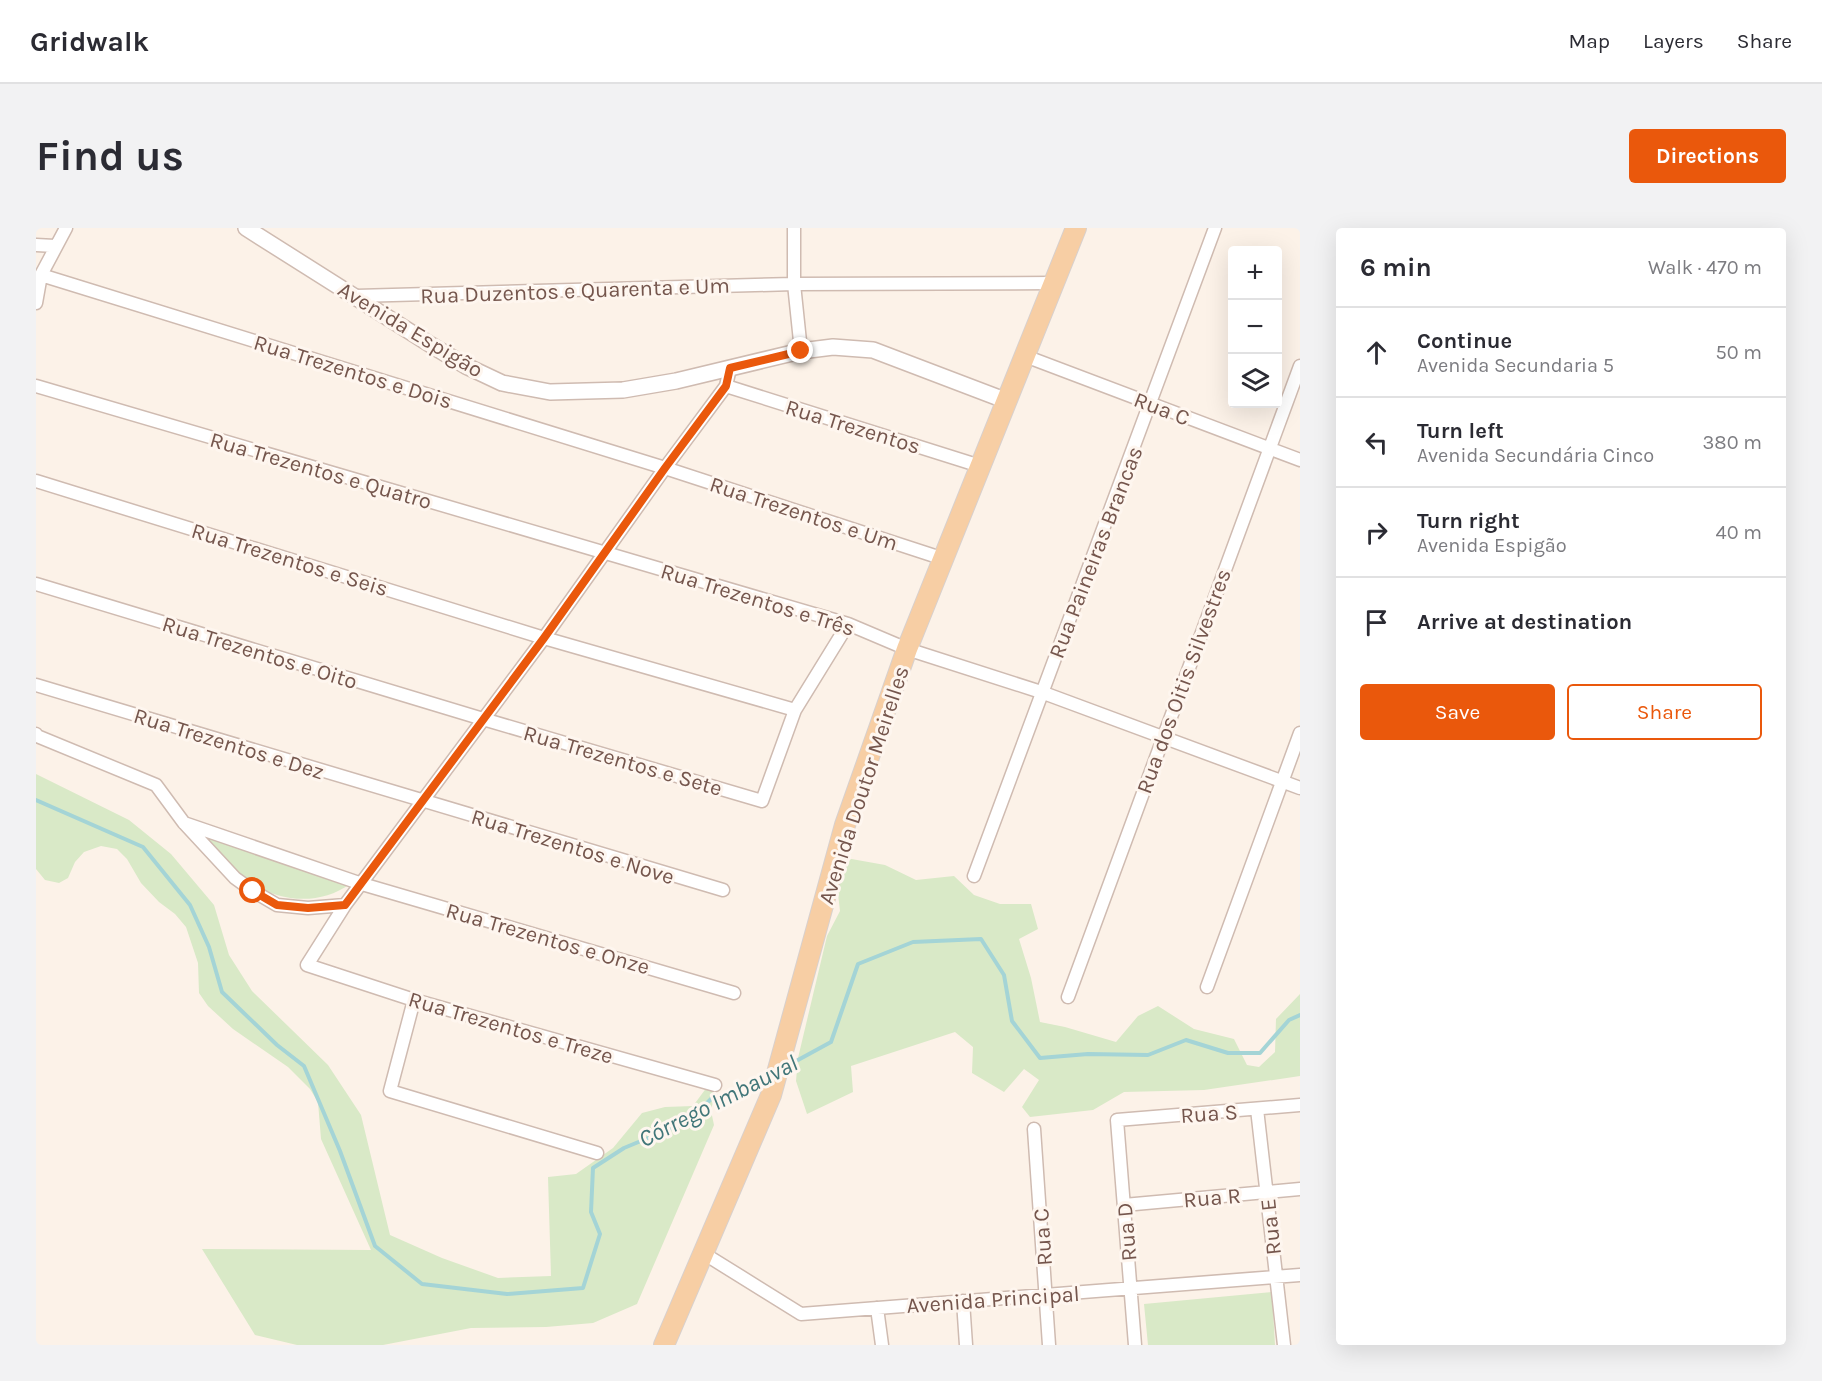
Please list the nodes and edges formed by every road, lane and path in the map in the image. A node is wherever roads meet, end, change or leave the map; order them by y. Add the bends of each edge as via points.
1 (66, 228) edge
2 (246, 228) edge
3 (794, 228) edge
4 (1076, 228) edge
5 (1215, 228) edge
6 (36, 245) edge
7 (55, 246) junction
8 (40, 275) junction
9 (1055, 283) junction
10 (794, 284) junction
11 (356, 296) junction
12 (36, 303) edge
13 (801, 351) junction
14 (1025, 356) junction
15 (1300, 366) edge
16 (730, 368) junction
17 (726, 386) junction
18 (36, 387) edge
19 (1007, 401) junction
20 (1151, 404) junction
21 (1269, 449) junction
22 (1300, 460) edge
23 (980, 466) junction
24 (665, 468) junction
25 (36, 481) edge
26 (606, 553) junction
27 (944, 559) junction
28 (36, 584) edge
29 (848, 624) junction
30 (544, 638) junction
31 (908, 649) junction
32 (36, 685) edge
33 (1041, 692) junction
34 (795, 710) junction
35 (483, 720) junction
36 (1300, 733) edge
37 (36, 734) edge
38 (1162, 736) junction
39 (1282, 782) junction
40 (1300, 788) edge
41 (423, 801) junction
42 (184, 823) junction
43 (974, 876) dead end
44 (362, 884) junction
45 (723, 890) dead end
46 (345, 905) junction
47 (1207, 987) dead end
48 (734, 993) dead end
49 (1068, 997) dead end
50 (414, 1000) junction
51 (715, 1085) dead end
52 (1300, 1105) edge
53 (1257, 1109) junction
54 (1117, 1120) joint
55 (1034, 1129) dead end
56 (597, 1153) dead end
57 (1300, 1189) edge
58 (1266, 1192) junction
59 (1124, 1205) junction
60 (702, 1253) junction
61 (1300, 1275) edge
62 (1276, 1277) junction
63 (1131, 1288) junction
64 (1046, 1295) junction
65 (963, 1301) junction
66 (877, 1308) junction
67 (664, 1345) edge
68 (882, 1345) edge
69 (966, 1345) edge
70 (1049, 1345) edge
71 (1135, 1345) edge
72 (1284, 1345) edge

1 - 7 street
2 - 11 street, Avenida Espigão
3 - 10 street
4 - 9 main road, Avenida Doutor Meirelles
5 - 20 street, Rua Paineiras Brancas
6 - 7 street
7 - 8 street
8 - 12 street
8 - 24 street, Rua Trezentos e Dois
9 - 10 street, Rua Duzentos e Quarenta e Um
9 - 14 main road, Avenida Doutor Meirelles
10 - 11 street, Rua Duzentos e Quarenta e Um
10 - 13 street
11 - 16 street, Avenida Espigão via 466,366 502,383 550,392 622,390
13 - 16 street, Avenida Espigão
13 - 19 street, Avenida Espigão via 833,347 873,350
14 - 19 main road, Avenida Doutor Meirelles
14 - 20 street, Rua C
15 - 21 street, Rua dos Oitis Silvestres
16 - 17 street
17 - 23 street, Rua Trezentos
17 - 24 street
18 - 26 street, Rua Trezentos e Quatro
19 - 23 main road, Avenida Doutor Meirelles
20 - 21 street, Rua C
20 - 33 street, Rua Paineiras Brancas
21 - 22 street, Rua C
21 - 38 street, Rua dos Oitis Silvestres
23 - 27 main road, Avenida Doutor Meirelles
24 - 26 street
24 - 27 street, Rua Trezentos e Um
25 - 30 street, Rua Trezentos e Seis
26 - 29 street, Rua Trezentos e Três
26 - 30 street
27 - 31 main road, Avenida Doutor Meirelles
28 - 35 street, Rua Trezentos e Oito
29 - 31 street, Rua Trezentos e Três
29 - 34 street
30 - 34 street, Rua Trezentos e Seis
30 - 35 street
31 - 33 street, Rua Trezentos e Três
31 - 60 main road, Avenida Doutor Meirelles via 845,825 771,1095
32 - 41 street, Rua Trezentos e Dez
33 - 38 street, Rua Trezentos e Três
33 - 43 street, Rua Paineiras Brancas
34 - 35 street, Rua Trezentos e Sete via 762,801
35 - 41 street
36 - 39 street
37 - 42 street via 156,785
38 - 39 street, Rua Trezentos e Três
38 - 49 street, Rua dos Oitis Silvestres
39 - 40 street, Rua Trezentos e Três
39 - 47 street
41 - 44 street
41 - 45 street, Rua Trezentos e Nove
42 - 44 street, Rua Trezentos e Onze
42 - 46 street via 235,878 277,905
44 - 46 street
44 - 48 street, Rua Trezentos e Onze
46 - 50 street, Rua Trezentos e Treze via 308,965
50 - 51 street, Rua Trezentos e Treze
50 - 56 street via 390,1091
52 - 53 street, Rua S
53 - 54 street, Rua S
53 - 58 street, Rua E
54 - 59 street, Rua D
55 - 64 street, Rua C
57 - 58 street, Rua R
58 - 59 street, Rua R
58 - 62 street, Rua E
59 - 63 street, Rua D
60 - 66 street, Avenida Principal via 801,1314
60 - 67 main road, Avenida Doutor Meirelles
61 - 62 street, Avenida Principal
62 - 63 street, Avenida Principal
62 - 72 street, Rua E
63 - 64 street, Avenida Principal
63 - 71 street, Rua D
64 - 65 street, Avenida Principal
64 - 70 street, Rua C
65 - 66 street, Avenida Principal
65 - 69 street
66 - 68 street

